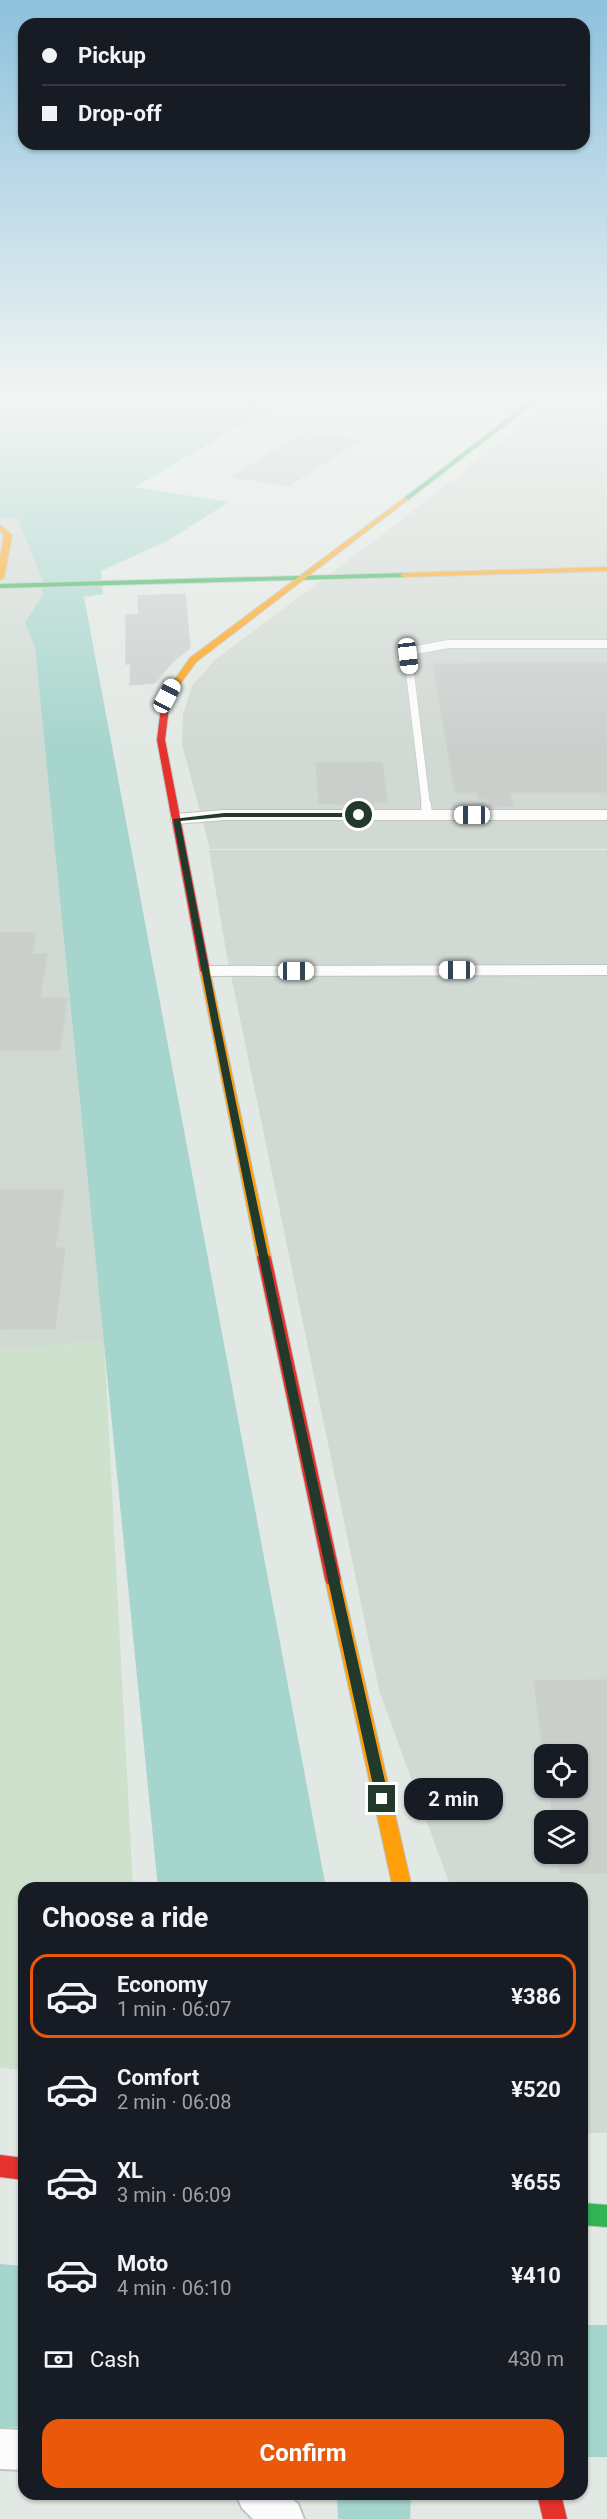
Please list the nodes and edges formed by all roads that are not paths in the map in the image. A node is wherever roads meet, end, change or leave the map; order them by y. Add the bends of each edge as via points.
1 (383, 516) edge
2 (0, 527) edge
3 (607, 570) edge
4 (0, 578) edge
5 (299, 579) junction
6 (0, 586) edge
7 (607, 644) edge
8 (427, 814) junction
9 (607, 815) edge
10 (176, 819) junction
11 (607, 970) edge
12 (205, 971) junction
13 (401, 1882) edge
14 (0, 2166) edge
15 (18, 2168) edge
16 (588, 2214) edge
17 (607, 2216) edge
18 (0, 2449) edge
19 (18, 2450) edge
20 (262, 2500) edge
21 (550, 2500) edge
22 (283, 2519) edge
23 (555, 2519) edge

1 - 5 street
2 - 4 street via 8,535
3 - 5 street
5 - 6 street
5 - 10 street via 193,660 177,677 167,696 161,740
7 - 8 lane via 448,644 411,651 408,656
8 - 9 lane
8 - 10 lane via 224,815
10 - 12 street
11 - 12 lane
12 - 13 street via 297,1418
14 - 15 street
16 - 17 street
18 - 19 street
20 - 22 street
21 - 23 street

